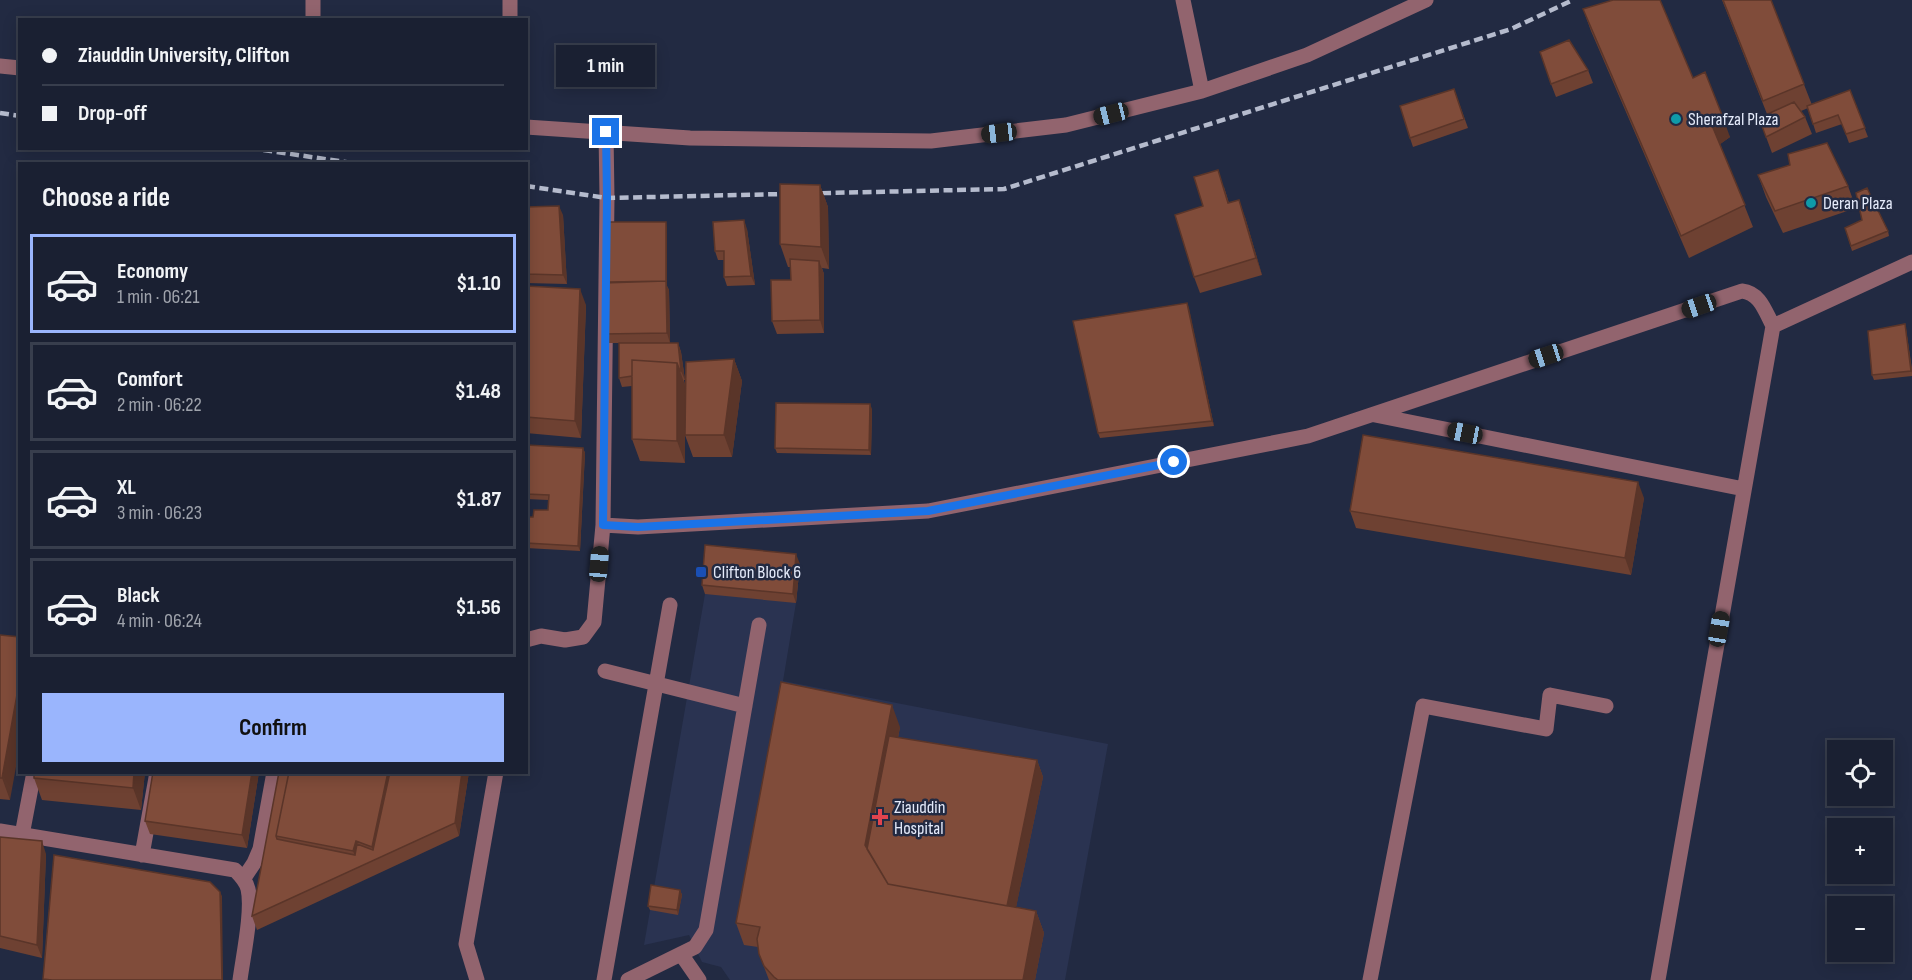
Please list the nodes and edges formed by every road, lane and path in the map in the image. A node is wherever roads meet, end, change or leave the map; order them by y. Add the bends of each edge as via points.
1 (313, 0) edge
2 (510, 0) edge
3 (1183, 0) edge
4 (1426, 0) edge
5 (1402, 5) edge
6 (313, 18) edge
7 (510, 18) edge
8 (0, 66) edge
9 (18, 68) edge
10 (1202, 91) junction
11 (528, 127) edge
12 (606, 132) junction
13 (1912, 262) edge
14 (1773, 326) junction
15 (1372, 414) junction
16 (1744, 489) junction
17 (603, 525) junction
18 (670, 604) dead end
19 (759, 625) dead end
20 (528, 639) edge
21 (605, 671) dead end
22 (657, 683) junction
23 (745, 706) junction
24 (1606, 706) dead end
25 (34, 774) edge
26 (157, 774) edge
27 (274, 774) edge
28 (496, 774) edge
29 (0, 831) edge
30 (22, 835) junction
31 (142, 855) junction
32 (244, 878) junction
33 (681, 954) junction
34 (240, 980) edge
35 (477, 980) edge
36 (604, 980) edge
37 (628, 980) edge
38 (699, 980) edge
39 (1370, 980) edge
40 (1658, 980) edge

1 - 6 street
2 - 7 street
3 - 10 street
4 - 5 street
5 - 10 street via 1307,55
8 - 9 street
10 - 12 street via 1066,125 931,141 690,138
11 - 12 street
12 - 17 street
13 - 14 street
14 - 15 street via 1757,296 1742,291
14 - 16 street
15 - 16 street
15 - 17 street via 1308,436 928,511 638,527
16 - 40 street
17 - 20 street via 594,622 583,637
18 - 22 street
19 - 23 street
21 - 22 street
22 - 23 street
22 - 36 street
23 - 33 street via 706,930 694,947
24 - 39 street via 1550,695 1546,729 1423,706
25 - 30 street
26 - 31 street
27 - 32 street via 260,849
28 - 35 street via 466,944
29 - 30 street
30 - 31 street
31 - 32 street via 235,870
32 - 34 street via 250,902
33 - 37 street
33 - 38 street

